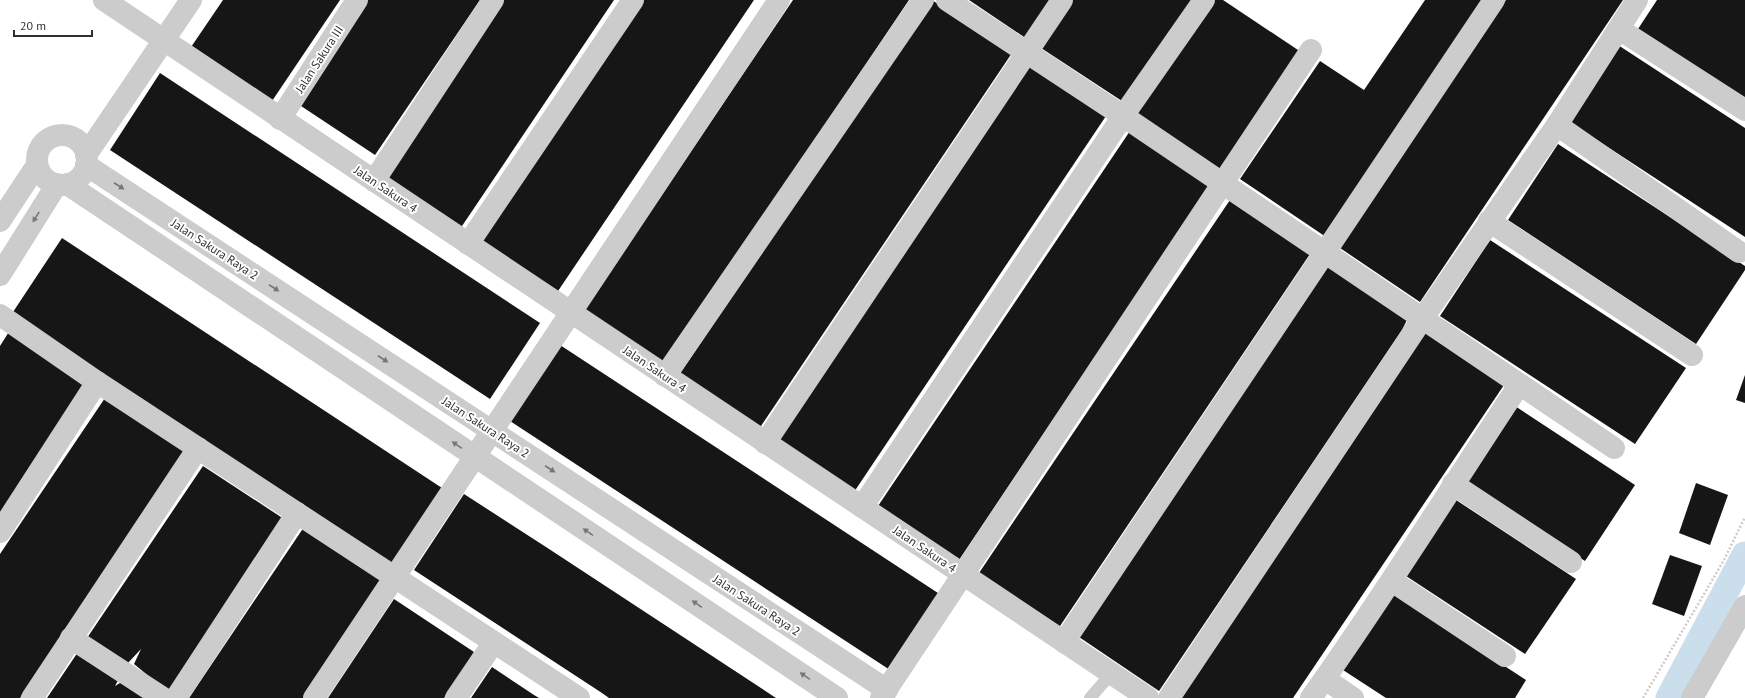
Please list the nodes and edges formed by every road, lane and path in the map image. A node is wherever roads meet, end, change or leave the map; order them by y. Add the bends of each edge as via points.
1 (191, 0) edge
2 (357, 0) edge
3 (493, 0) edge
4 (633, 0) edge
5 (779, 0) edge
6 (923, 0) edge
7 (947, 0) edge
8 (1062, 0) edge
9 (1204, 0) edge
10 (1494, 0) edge
11 (1637, 0) edge
12 (106, 1) edge
13 (1619, 29) junction
14 (163, 40) junction
15 (1311, 50) dead end
16 (1027, 52) junction
17 (1745, 110) edge
18 (1123, 116) junction
19 (280, 119) junction
20 (1557, 125) junction
21 (86, 160) junction
22 (37, 165) junction
23 (374, 181) junction
24 (62, 184) junction
25 (1223, 184) junction
26 (0, 221) edge
27 (1489, 221) junction
28 (468, 244) junction
29 (1324, 252) junction
30 (1739, 252) dead end
31 (0, 275) edge
32 (571, 313) junction
33 (0, 315) edge
34 (1423, 318) junction
35 (1692, 355) dead end
36 (665, 376) junction
37 (97, 382) junction
38 (1519, 385) junction
39 (492, 431) junction
40 (765, 443) junction
41 (198, 448) junction
42 (1614, 448) dead end
43 (475, 456) junction
44 (1453, 484) junction
45 (862, 507) junction
46 (297, 513) junction
47 (1745, 517) edge
48 (0, 532) edge
49 (1570, 562) dead end
50 (963, 575) junction
51 (394, 577) junction
52 (1392, 581) junction
53 (1745, 606) edge
54 (71, 638) junction
55 (494, 642) junction
56 (1064, 642) junction
57 (1505, 656) dead end
58 (1111, 674) junction
59 (1325, 679) junction
60 (884, 694) edge
61 (32, 698) edge
62 (163, 698) edge
63 (176, 698) edge
64 (314, 698) edge
65 (456, 698) edge
66 (579, 698) edge
67 (837, 698) edge
68 (1090, 698) edge
69 (1148, 698) edge
70 (1168, 698) edge
71 (1311, 698) edge
72 (1353, 698) edge
73 (1643, 698) edge
74 (1692, 698) edge

1 - 14 street
2 - 19 street, Jalan Sakura III
3 - 23 street
4 - 28 street
5 - 32 street
6 - 36 street
7 - 16 street
8 - 16 street
9 - 18 street
10 - 29 street
11 - 13 street
12 - 14 street, Jalan Sakura 4
13 - 17 street
13 - 20 street
14 - 19 street, Jalan Sakura 4
14 - 21 street
15 - 25 street
16 - 18 street
16 - 40 street
18 - 25 street
18 - 45 street
19 - 23 street, Jalan Sakura 4
20 - 27 street
20 - 30 street
21 - 22 street via 82,146 75,139 57,136 48,139 41,146
21 - 24 street via 82,174 76,181
21 -> 39 street, Jalan Sakura Raya 2
22 - 24 street via 48,181
22 - 26 street
23 - 28 street, Jalan Sakura 4
24 -> 31 street
43 -> 24 street
25 - 29 street
25 - 50 street
27 - 34 street
27 - 35 street
28 - 32 street, Jalan Sakura 4
29 - 34 street
29 - 56 street
32 - 36 street, Jalan Sakura 4
32 - 39 street
33 - 37 street
34 - 38 street
34 - 70 street
36 - 40 street, Jalan Sakura 4
37 - 41 street
37 - 48 street
38 - 42 street
38 - 44 street
39 - 43 street
39 -> 60 street, Jalan Sakura Raya 2
40 - 45 street, Jalan Sakura 4
41 - 46 street
41 - 54 street
43 - 51 street
67 -> 43 street
44 - 49 street
44 - 52 street
45 - 50 street, Jalan Sakura 4
46 - 51 street
46 - 63 street
47 - 73 path via 1724,560
50 - 56 street, Jalan Sakura 4
50 - 60 street
51 - 55 street
51 - 64 street
52 - 57 street
52 - 59 street
53 - 74 street
54 - 61 street
54 - 62 street
55 - 65 street
55 - 66 street
56 - 58 street, Jalan Sakura 4
58 - 68 lane
58 - 69 street, Jalan Sakura 4
59 - 71 street
59 - 72 street

